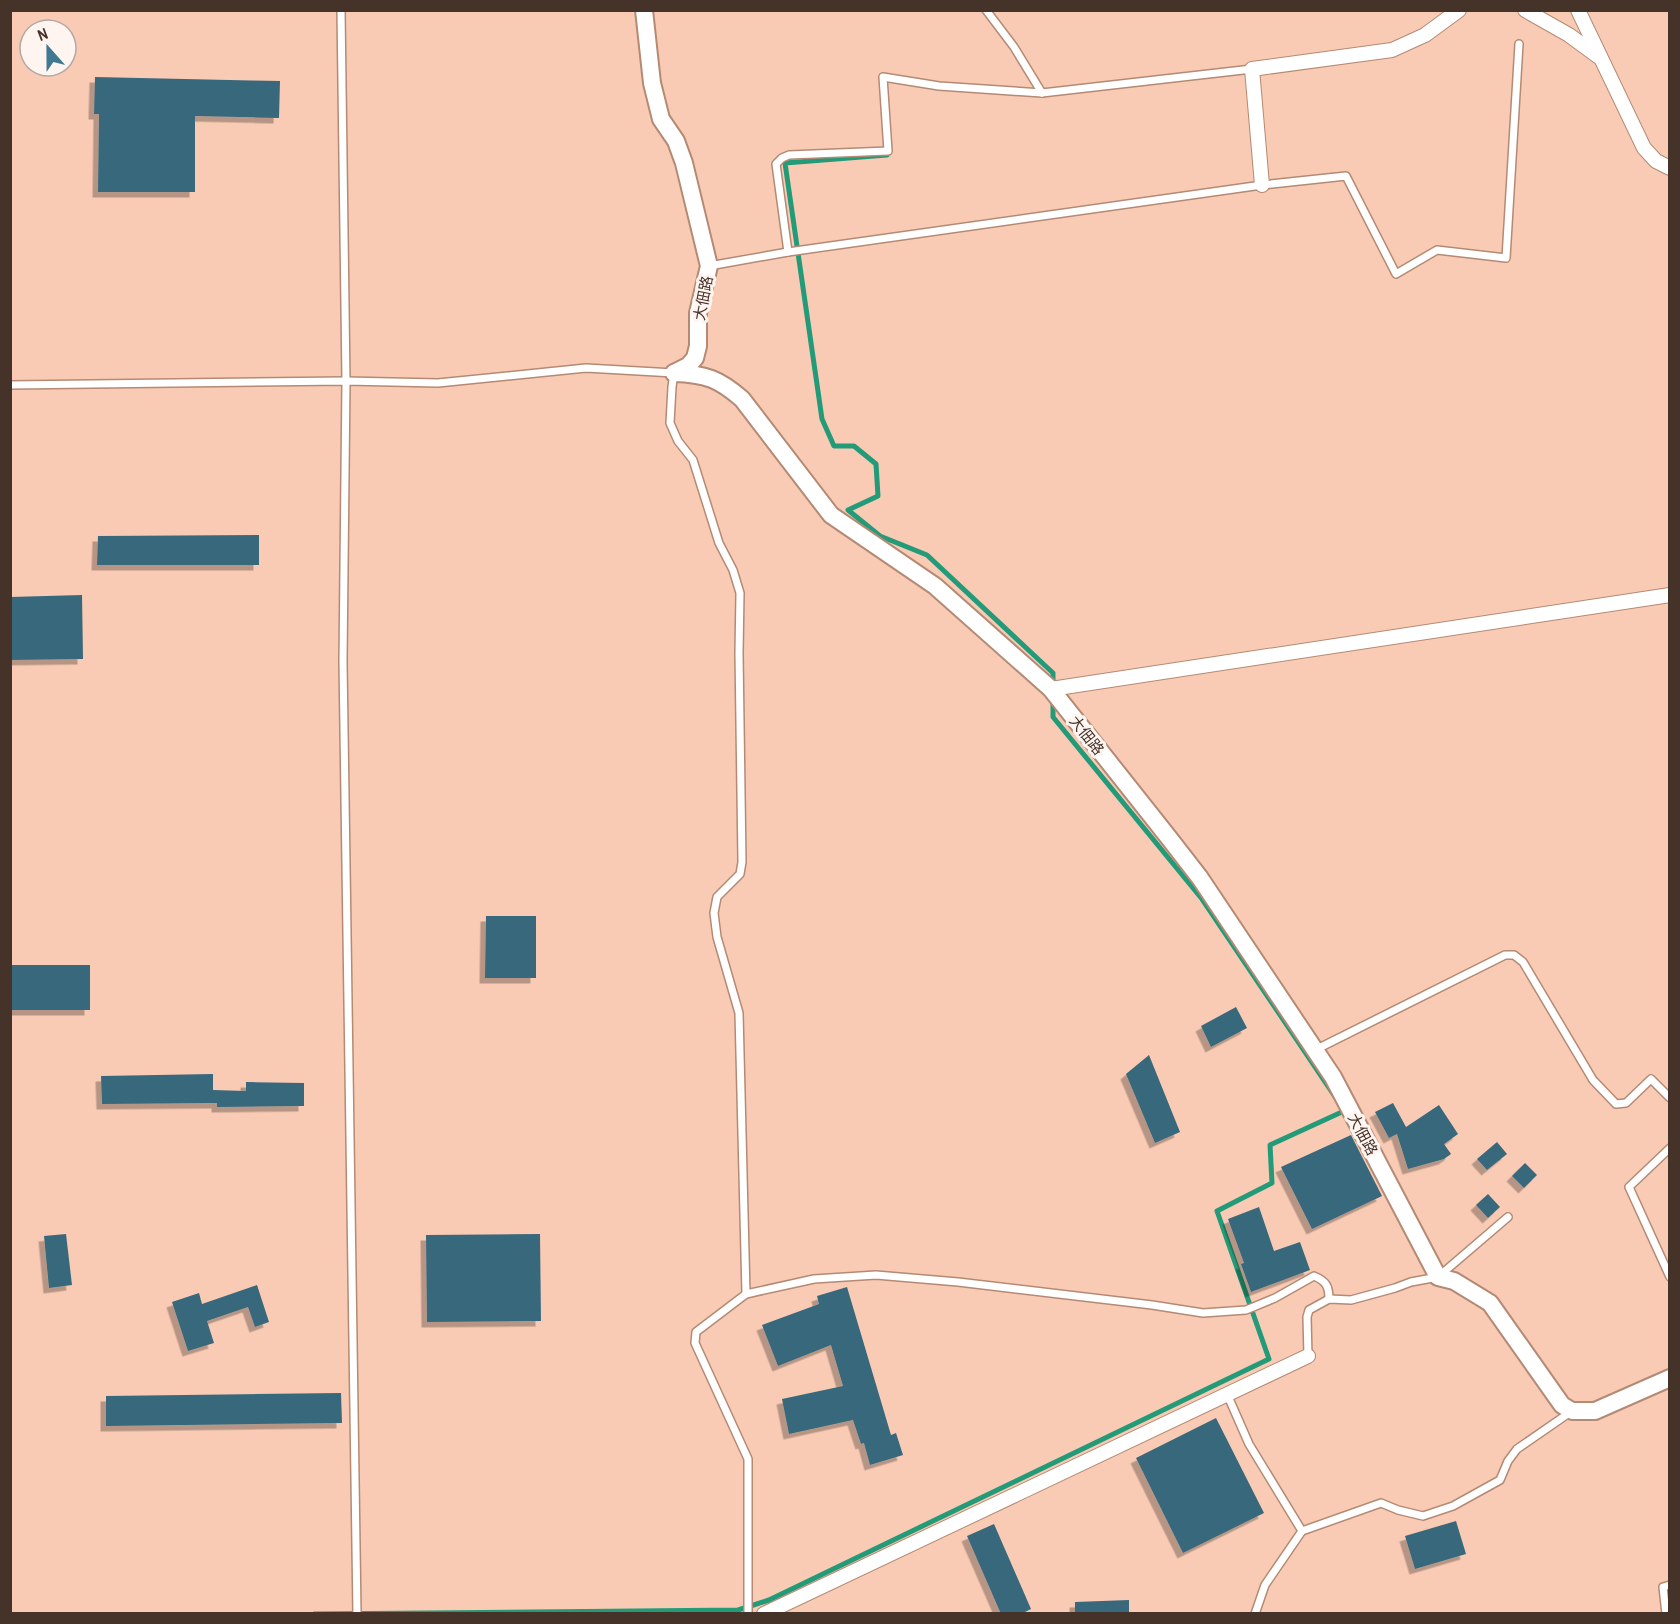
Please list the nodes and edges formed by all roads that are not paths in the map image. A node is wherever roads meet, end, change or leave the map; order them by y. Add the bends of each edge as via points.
1 (341, 10) edge
2 (644, 10) edge
3 (986, 10) edge
4 (1459, 10) edge
5 (1525, 10) edge
6 (1578, 10) edge
7 (1519, 44) dead end
8 (1602, 59) junction
9 (1252, 69) junction
10 (1042, 93) junction
11 (1670, 168) edge
12 (1262, 185) junction
13 (788, 252) junction
14 (709, 266) junction
15 (674, 373) junction
16 (346, 381) junction
17 (10, 385) edge
18 (1670, 595) edge
19 (1051, 689) junction
20 (1315, 1050) junction
21 (1670, 1098) edge
22 (1670, 1148) edge
23 (1508, 1217) dead end
24 (1438, 1277) junction
25 (1670, 1277) edge
26 (746, 1294) junction
27 (1329, 1299) junction
28 (1308, 1356) joint
29 (1670, 1378) edge
30 (1227, 1393) junction
31 (1572, 1411) junction
32 (1302, 1531) junction
33 (1670, 1585) edge
34 (357, 1614) edge
35 (748, 1614) edge
36 (764, 1614) edge
37 (1256, 1614) edge
38 (1666, 1614) edge

1 - 16 lane
2 - 14 street, 大佃路 via 652,83 661,119 676,141 684,163
3 - 10 lane
4 - 9 street via 1425,35 1392,50
5 - 8 street
6 - 8 street
7 - 12 lane via 1506,258 1437,250 1396,274 1346,176
8 - 11 street via 1644,148
9 - 10 lane
9 - 12 street
10 - 13 lane via 939,86 883,77 888,152 789,155 777,164
12 - 13 lane
13 - 14 lane
14 - 15 street, 大佃路 via 698,313 695,357
15 - 16 lane via 586,368 438,382
15 - 19 street, 大佃路 via 694,374 724,384 742,399 831,515 935,586
15 - 26 lane via 670,423 693,459 719,543 740,593 742,862 740,874 717,897 714,913 739,1013
16 - 17 lane
16 - 34 lane via 343,661
18 - 19 street
19 - 20 street, 大佃路 via 1194,870
20 - 21 lane via 1505,955 1514,955 1523,962 1593,1080 1616,1104 1626,1103 1651,1079
20 - 24 street, 大佃路
22 - 25 lane via 1629,1187
23 - 24 lane
24 - 27 lane via 1351,1300
24 - 31 street via 1454,1281 1490,1303 1562,1405
26 - 27 lane via 814,1279 876,1275 1203,1313 1246,1310 1314,1276 1327,1285
26 - 35 lane via 696,1332 695,1343 748,1458
27 - 28 lane via 1309,1310
28 - 30 street
29 - 31 street via 1595,1411
30 - 32 lane via 1249,1444
30 - 36 street
31 - 32 lane via 1517,1449 1500,1480 1454,1506 1423,1516 1381,1503
32 - 37 lane via 1265,1585
33 - 38 lane via 1663,1587

